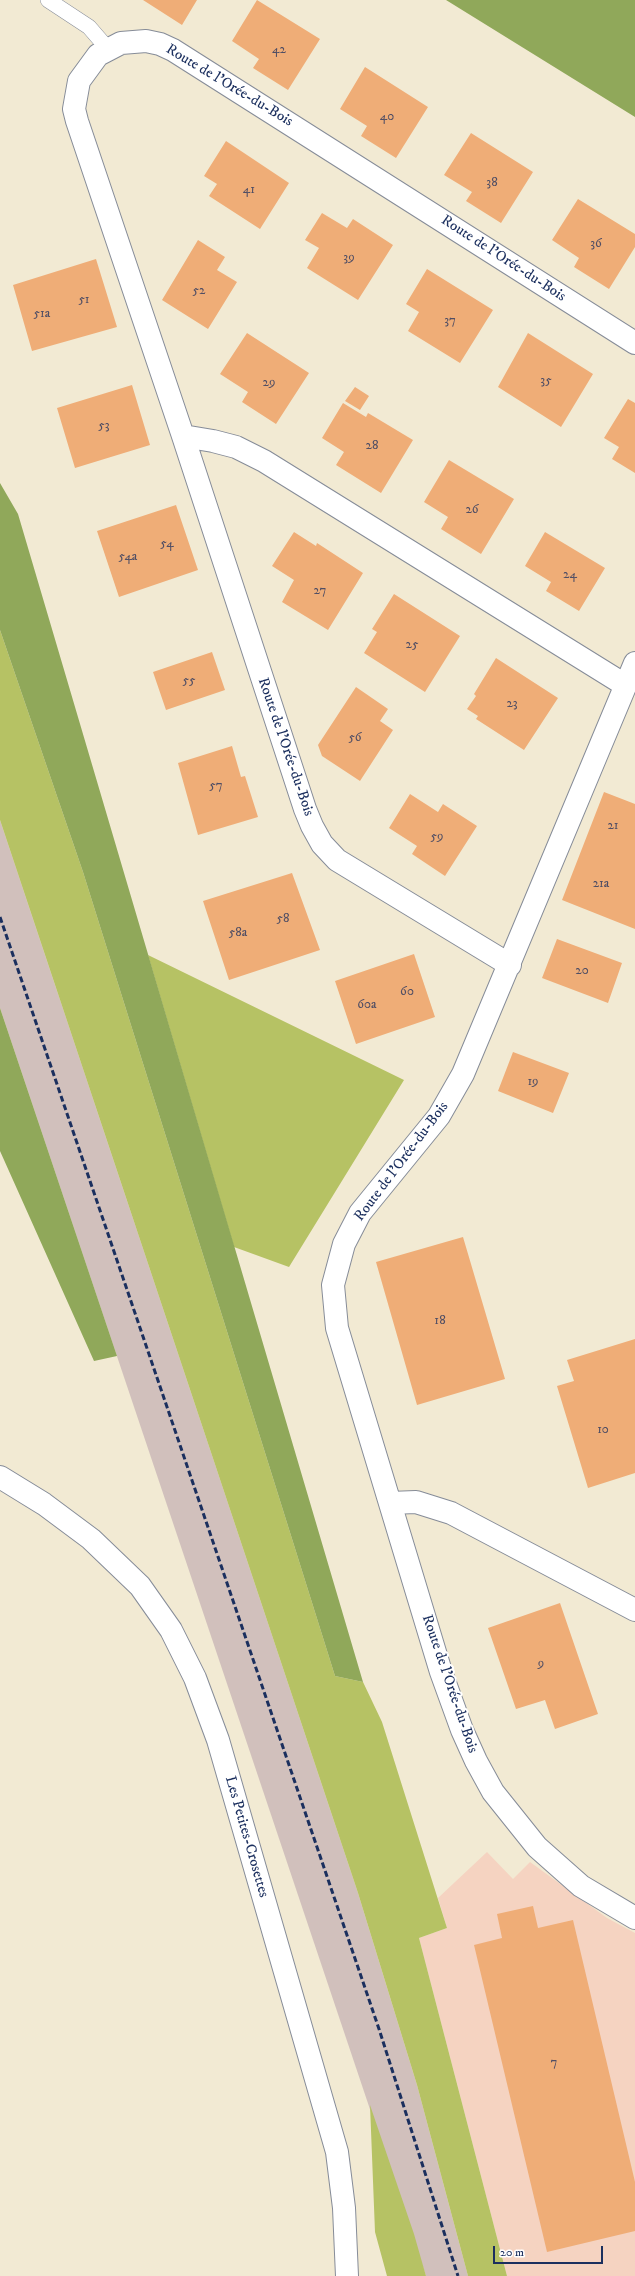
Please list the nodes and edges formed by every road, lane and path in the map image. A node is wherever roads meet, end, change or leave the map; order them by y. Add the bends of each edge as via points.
1 (48, 0) edge
2 (108, 49) junction
3 (635, 343) edge
4 (183, 436) junction
5 (635, 663) edge
6 (624, 685) junction
7 (510, 964) junction
8 (0, 1477) edge
9 (390, 1504) junction
10 (635, 1610) edge
11 (635, 1918) edge
12 (347, 2276) edge

1 - 2 lane via 89,27
2 - 3 street, Route de l'Orée-du-Bois via 135,41 160,44 173,50
2 - 4 street, Route de l'Orée-du-Bois via 88,65 79,81 74,109
4 - 6 street via 236,447 264,461
4 - 7 street, Route de l'Orée-du-Bois via 304,809 322,844 337,860 355,872
5 - 6 street, Route de l'Orée-du-Bois
6 - 7 street, Route de l'Orée-du-Bois
7 - 9 street, Route de l'Orée-du-Bois via 451,1097 439,1116 360,1213 337,1264 333,1284 337,1328
8 - 12 street, Les Petites-Crosettes via 44,1504 91,1538 140,1586 171,1630 195,1678 218,1740 337,2152 344,2208
9 - 10 street via 416,1502 451,1513
9 - 11 street, Route de l'Orée-du-Bois via 452,1702 476,1761 494,1792 516,1823 558,1867 581,1886

